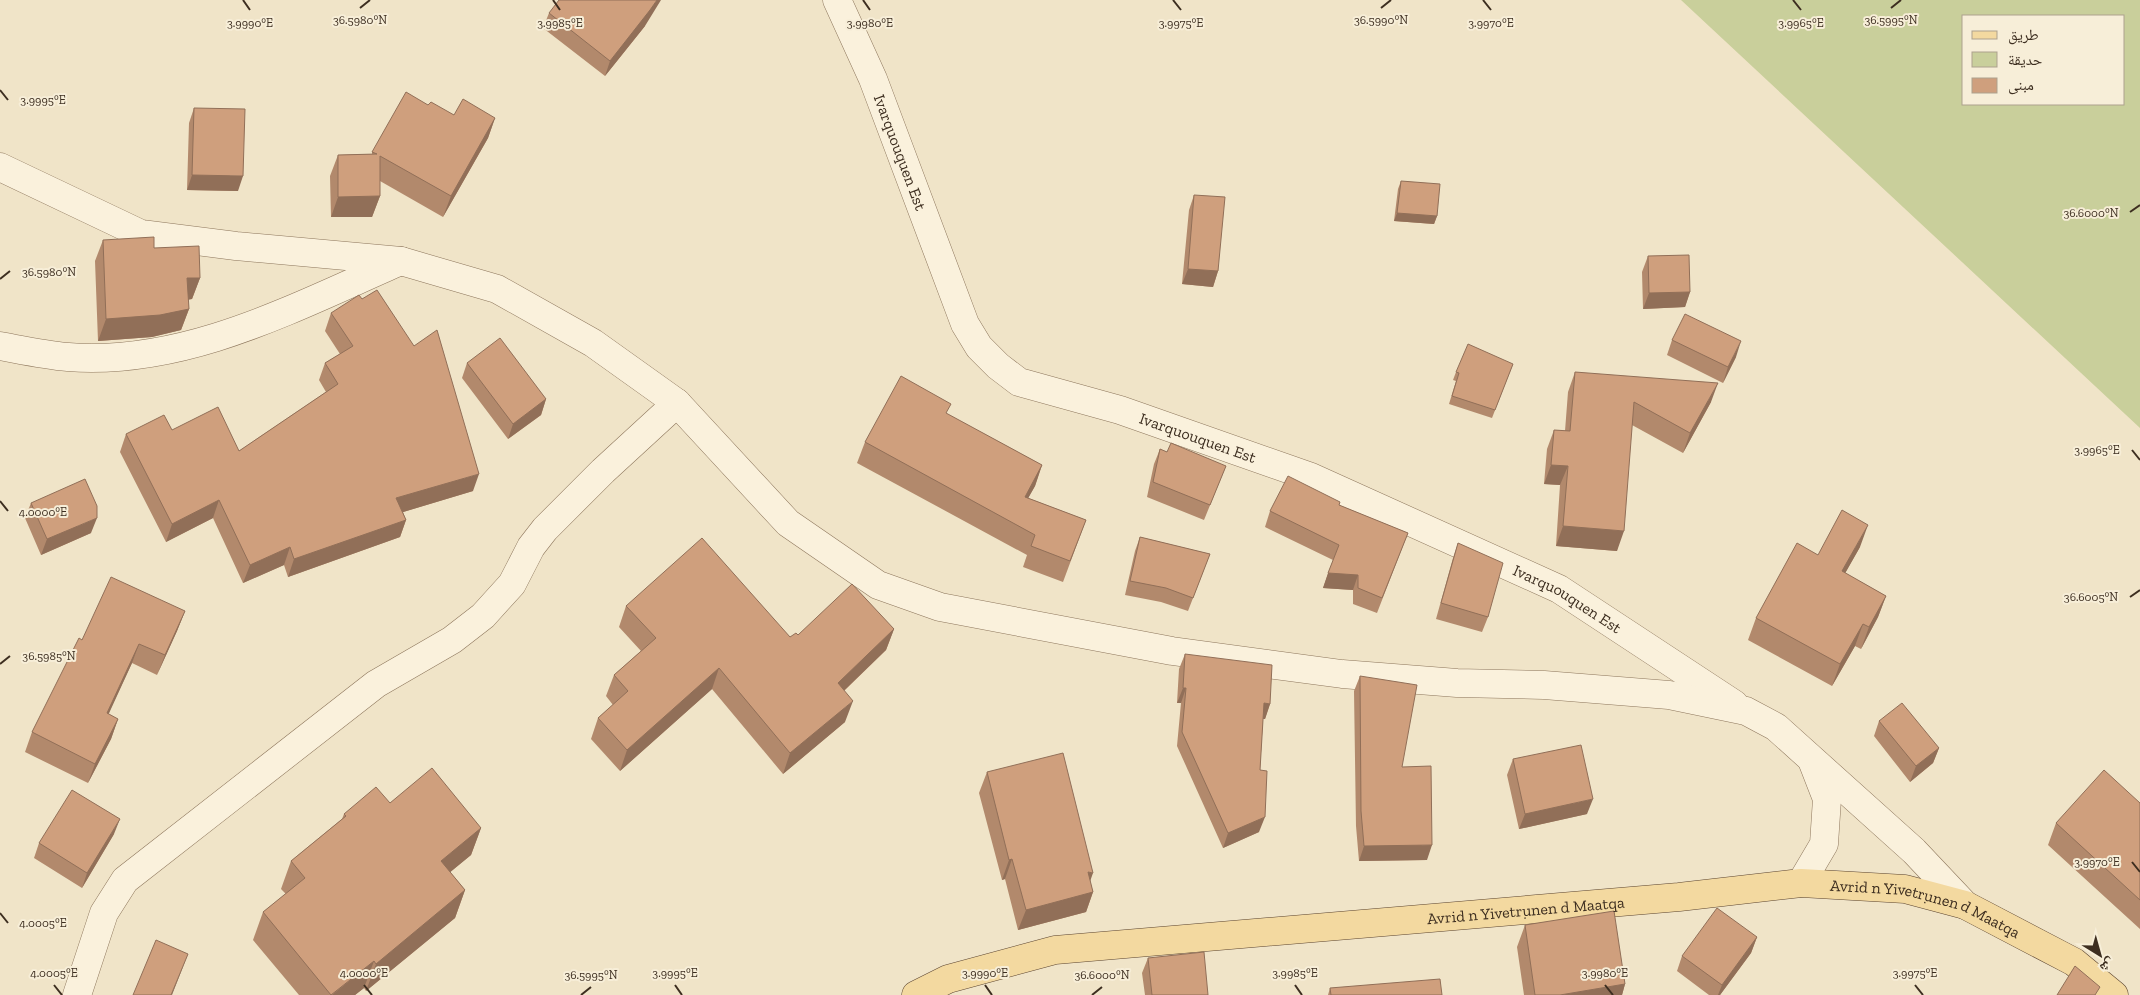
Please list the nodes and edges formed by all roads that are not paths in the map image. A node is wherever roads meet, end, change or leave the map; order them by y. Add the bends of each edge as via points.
1 (837, 0) edge
2 (0, 167) edge
3 (401, 261) junction
4 (0, 346) edge
5 (677, 403) junction
6 (1746, 711) junction
7 (1810, 757) junction
8 (1801, 883) junction
9 (1965, 905) junction
10 (77, 995) edge
11 (916, 995) edge
12 (2114, 995) edge

1 - 6 street, Ivarquouquen Est via 873,79 965,324 979,347 998,366 1020,382 1120,410 1311,478 1559,588
2 - 3 street via 141,234
3 - 4 street via 260,322 184,347 125,355 68,357
3 - 5 street via 497,289 593,343
5 - 6 street via 788,523 878,586 940,607 1172,651 1342,674 1669,695
5 - 10 street via 545,529 531,547 512,584 483,616 452,640 376,684 125,880 104,913
6 - 7 street via 1776,727
7 - 8 street via 1827,799 1824,844
7 - 9 street via 1914,851
8 - 9 main road, Avrid n Yivetṛunen d Maatqa via 1905,889
8 - 11 main road, Avrid n Yivetṛunen d Maatqa via 1679,897 1055,950 948,979
9 - 12 main road, Avrid n Yivetṛunen d Maatqa via 2074,962

